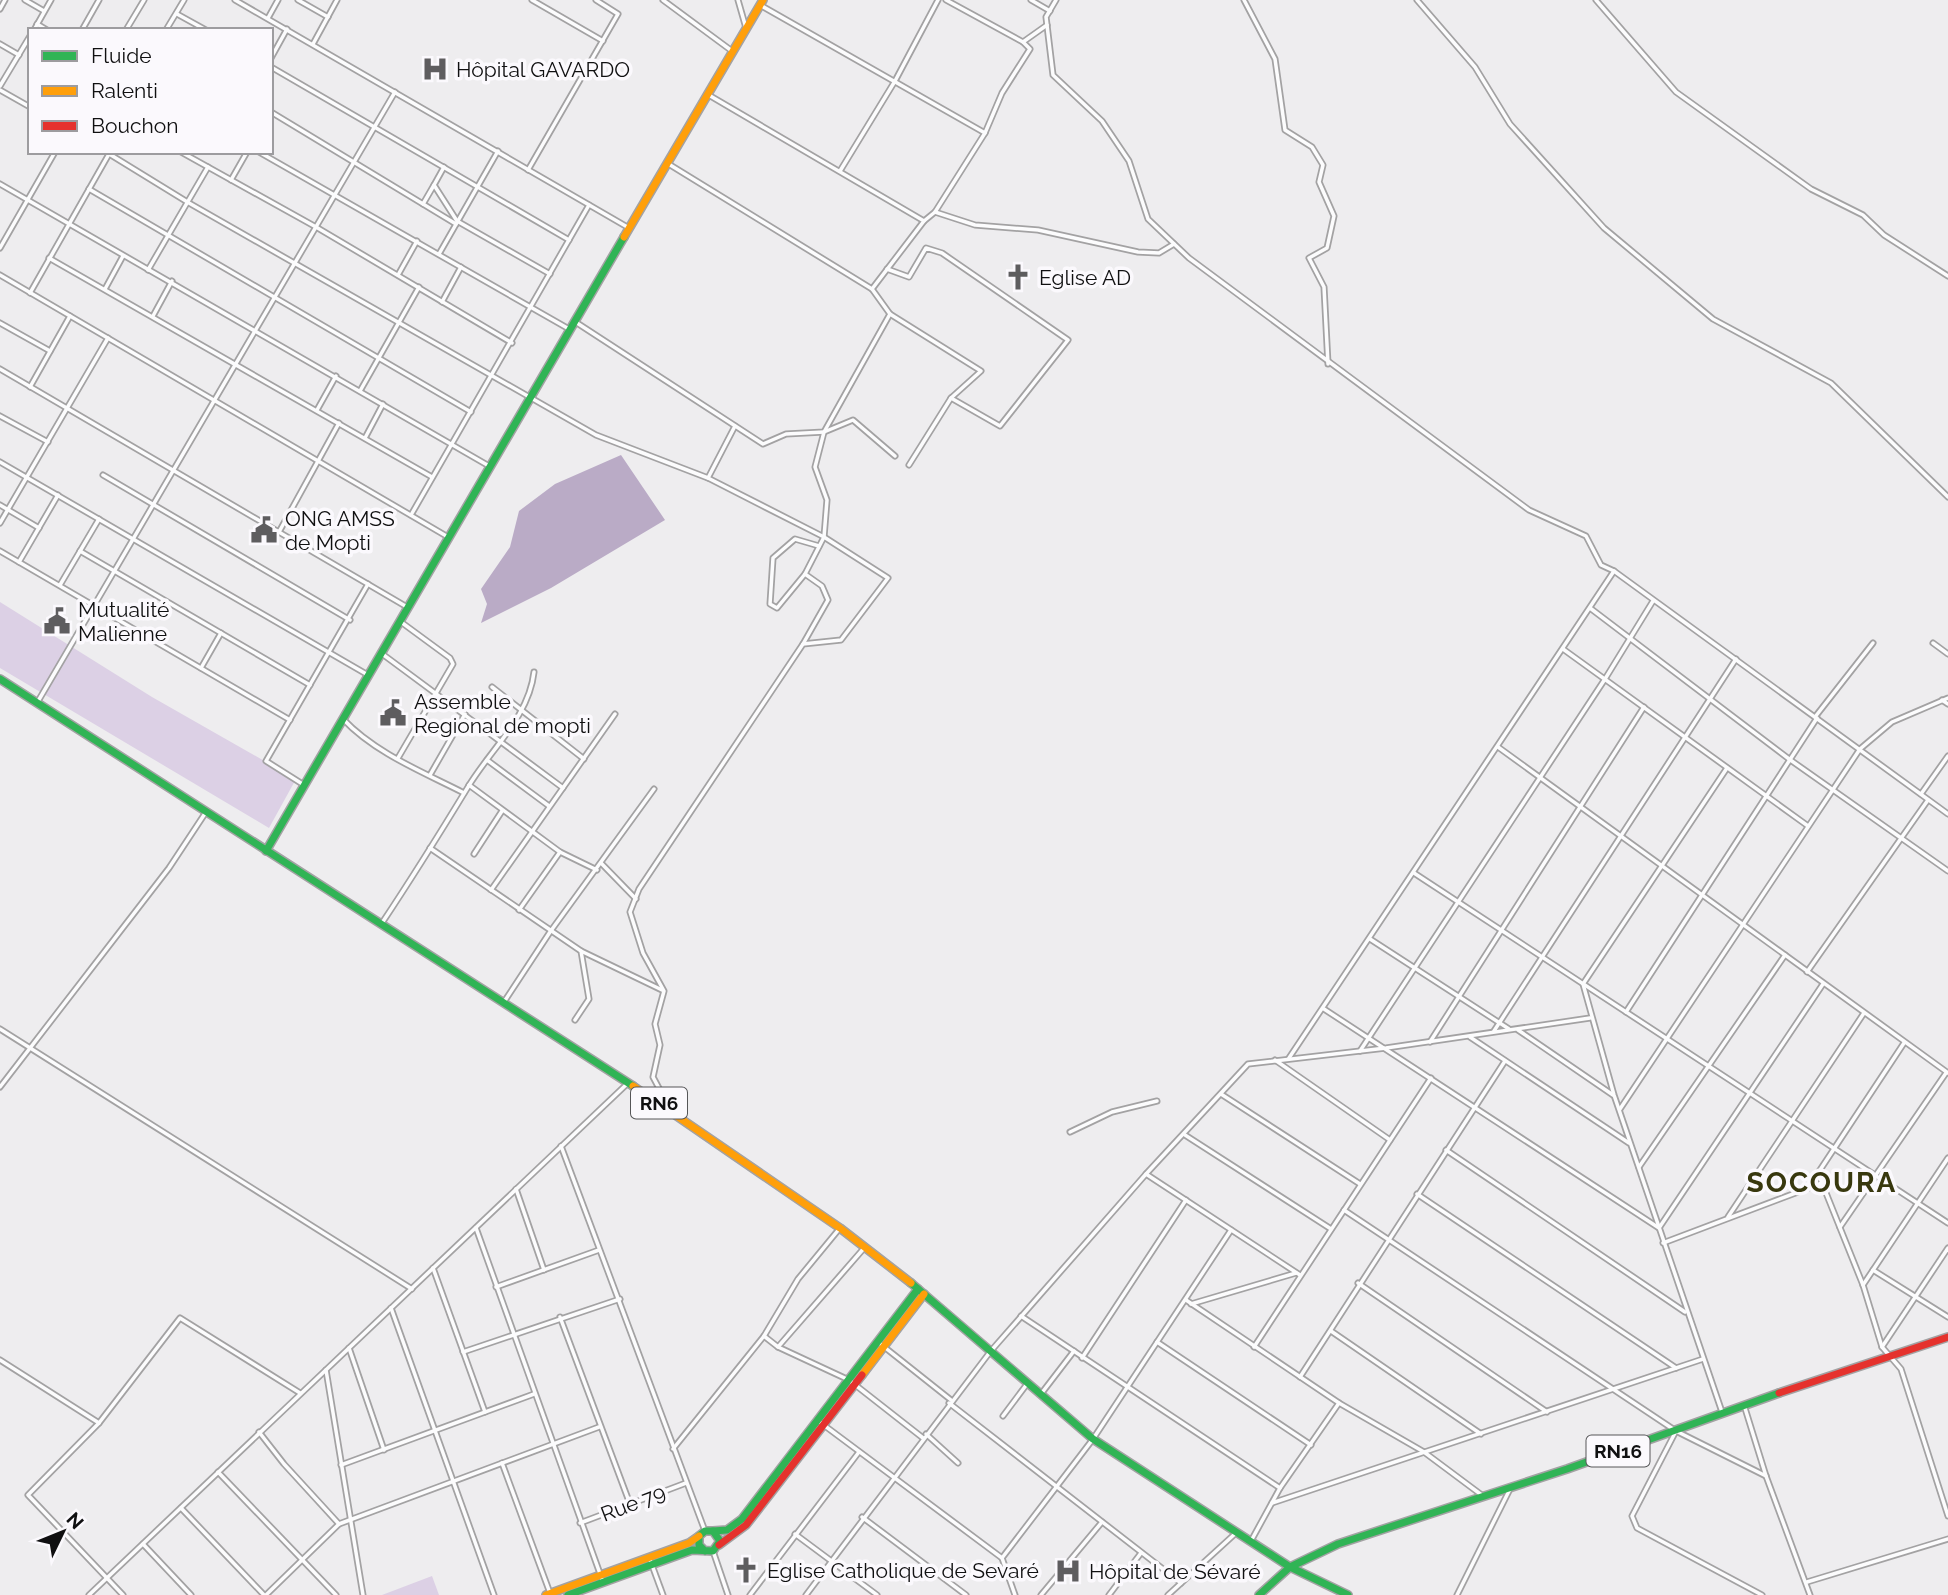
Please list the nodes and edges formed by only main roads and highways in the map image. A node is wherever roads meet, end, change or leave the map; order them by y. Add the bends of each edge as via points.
1 (761, 2) edge
2 (0, 679) edge
3 (266, 851) junction
4 (921, 1291) junction
5 (1948, 1336) edge
6 (820, 1422) junction
7 (706, 1533) junction
8 (712, 1549) junction
9 (650, 1560) junction
10 (1290, 1567) junction
11 (601, 1578) junction
12 (549, 1594) edge
13 (568, 1595) edge
14 (1259, 1595) edge
15 (1348, 1595) edge

1 - 3 main road
2 - 3 main road, RN6
3 - 4 main road, RN6 via 671,1111 841,1228
4 - 6 main road
4 - 10 main road, RN6 via 1093,1439
5 - 10 main road, RN16 via 1338,1544
6 - 7 main road via 742,1519 727,1530
6 - 8 main road via 746,1525
7 - 8 main road via 699,1545
7 - 8 main road via 719,1537
7 - 9 main road
8 - 9 main road
9 - 11 main road
10 - 14 main road
10 - 15 main road
11 - 12 main road
11 - 13 main road

